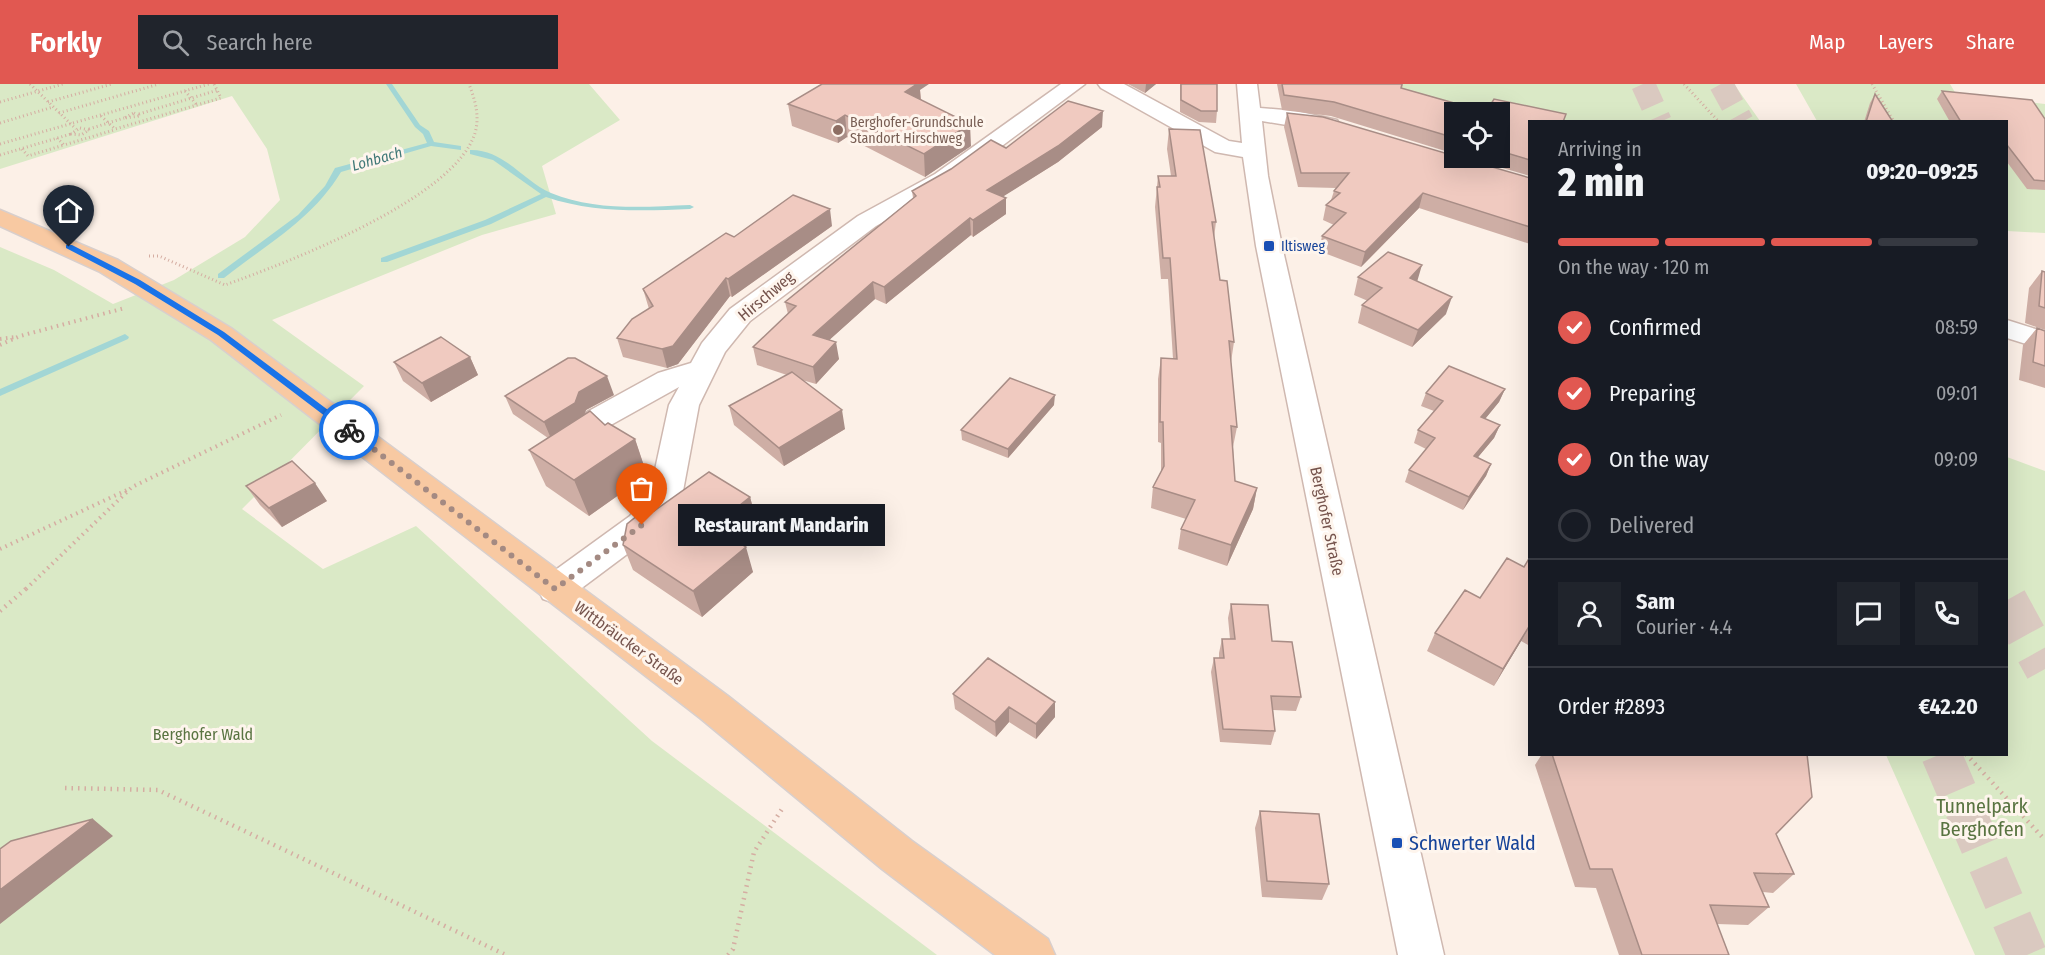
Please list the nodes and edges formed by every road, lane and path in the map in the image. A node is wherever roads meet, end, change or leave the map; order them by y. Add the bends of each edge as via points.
1 (30, 84) edge
2 (63, 84) edge
3 (112, 84) edge
4 (159, 84) edge
5 (210, 84) edge
6 (214, 84) edge
7 (469, 84) edge
8 (1108, 84) edge
9 (1247, 84) edge
10 (1684, 84) edge
11 (1872, 84) edge
12 (1071, 85) edge
13 (218, 90) junction
14 (37, 91) junction
15 (185, 91) junction
16 (191, 98) junction
17 (0, 102) edge
18 (48, 102) junction
19 (145, 103) junction
20 (197, 105) junction
21 (53, 107) junction
22 (125, 109) junction
23 (153, 110) junction
24 (59, 113) junction
25 (130, 114) junction
26 (140, 114) junction
27 (1251, 114) junction
28 (101, 116) junction
29 (160, 116) junction
30 (124, 118) junction
31 (135, 118) junction
32 (1717, 120) edge
33 (1893, 120) edge
34 (140, 122) junction
35 (0, 123) edge
36 (108, 123) junction
37 (71, 124) junction
38 (76, 129) junction
39 (89, 129) junction
40 (115, 129) junction
41 (1345, 130) edge
42 (71, 134) junction
43 (83, 134) junction
44 (57, 138) junction
45 (87, 138) junction
46 (0, 144) edge
47 (64, 145) junction
48 (22, 149) junction
49 (1254, 152) junction
50 (0, 155) edge
51 (0, 217) edge
52 (138, 256) dead end
53 (159, 295) junction
54 (2008, 329) edge
55 (20, 336) junction
56 (0, 339) edge
57 (2045, 341) edge
58 (0, 345) edge
59 (699, 370) junction
60 (311, 400) junction
61 (598, 419) edge
62 (132, 487) junction
63 (0, 549) edge
64 (555, 589) junction
65 (0, 611) edge
66 (1968, 756) edge
67 (806, 782) junction
68 (65, 788) dead end
69 (2045, 840) edge
70 (506, 955) edge
71 (728, 955) edge
72 (1032, 955) edge
73 (1421, 955) edge

1 - 14 path
2 - 14 path
3 - 18 path
4 - 24 path
5 - 15 path
6 - 13 path
7 - 52 path via 478,118 464,153 428,186 356,230 273,269 225,285 159,256
8 - 49 street via 1223,147
9 - 27 street, Berghofer Straße
10 - 32 path
11 - 33 path
12 - 59 street, Hirschweg via 970,162 867,221 793,273 740,315
13 - 16 path
13 - 20 path via 221,98
14 - 17 path
14 - 18 path
15 - 16 path
15 - 19 path
16 - 20 path
16 - 23 path
18 - 21 path
19 - 22 path
19 - 23 path
20 - 29 path
21 - 24 path
21 - 35 path
22 - 25 path
22 - 28 path
23 - 26 path
23 - 29 path
24 - 37 path
25 - 26 path
25 - 30 path
26 - 31 path
27 - 41 street via 1296,118
27 - 49 street, Berghofer Straße
28 - 36 path
28 - 37 path
29 - 34 path
30 - 31 path
30 - 36 path
31 - 34 path
34 - 40 path
36 - 39 path
36 - 40 path
37 - 38 path
37 - 46 path
38 - 39 path
38 - 42 path
39 - 43 path
40 - 45 path
42 - 43 path
42 - 44 path
43 - 45 path
44 - 47 path
44 - 48 path
45 - 47 path
47 - 48 path via 28,156
48 - 50 path
49 - 73 street, Berghofer Straße via 1269,246
51 - 53 main road, Wittbräucker Straße via 109,266
53 - 55 path via 137,305
53 - 60 main road, Wittbräucker Straße via 221,334
54 - 57 street
55 - 56 path
55 - 58 path
59 - 61 street via 668,380
59 - 64 street, Hirschweg via 684,405 667,491 642,525
60 - 62 path
60 - 64 main road, Wittbräucker Straße
62 - 63 path
62 - 65 path via 44,574
64 - 67 main road, Wittbräucker Straße via 714,707
66 - 69 path
67 - 71 path via 772,821 754,852 733,949
67 - 72 main road, Wittbräucker Straße
68 - 70 path via 158,790

